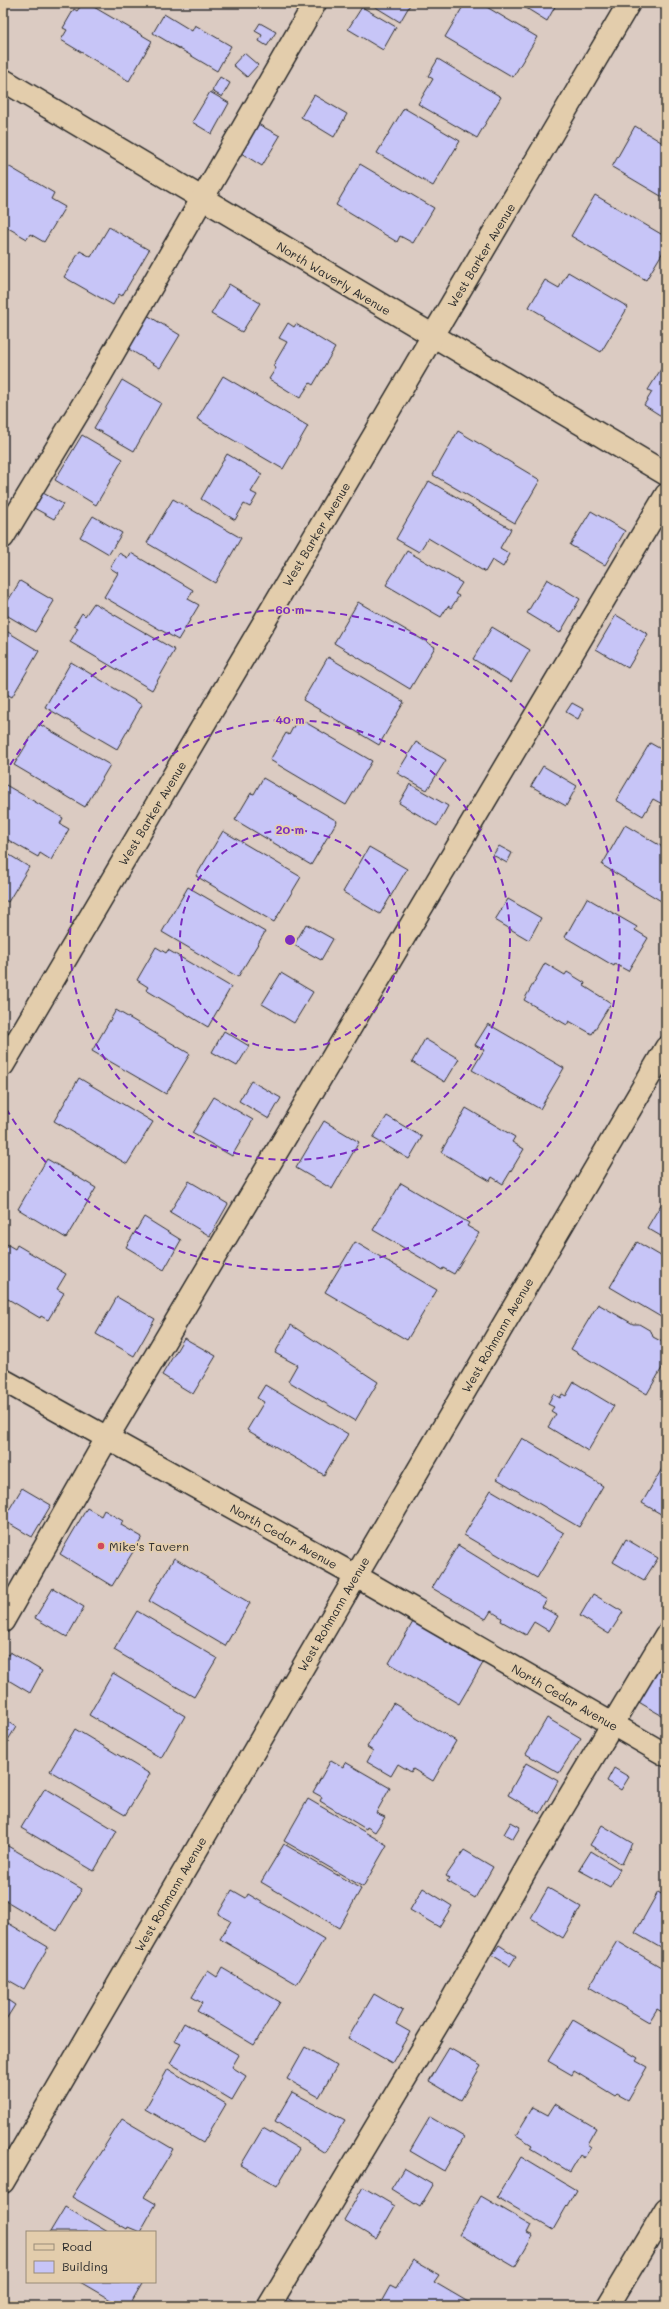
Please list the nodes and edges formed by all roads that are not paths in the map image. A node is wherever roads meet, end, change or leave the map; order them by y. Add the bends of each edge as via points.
1 (314, 3) edge
2 (629, 3) edge
3 (3, 80) edge
4 (202, 199) junction
5 (433, 336) junction
6 (666, 474) edge
7 (666, 495) edge
8 (3, 538) edge
9 (666, 1048) edge
10 (3, 1065) edge
11 (3, 1380) edge
12 (107, 1438) junction
13 (356, 1576) junction
14 (3, 1621) edge
15 (666, 1635) edge
16 (614, 1725) junction
17 (666, 1755) edge
18 (3, 2182) edge
19 (666, 2209) edge
20 (269, 2306) edge
21 (608, 2306) edge

1 - 4 street
2 - 5 street, West Barker Avenue
3 - 4 street, North Waverly Avenue
4 - 5 street, North Waverly Avenue
4 - 8 street
5 - 6 street, North Waverly Avenue
5 - 10 street, West Barker Avenue
7 - 12 street
9 - 13 street, West Rohmann Avenue
11 - 12 street, North Cedar Avenue
12 - 13 street, North Cedar Avenue
12 - 14 street
13 - 16 street, North Cedar Avenue
13 - 18 street, West Rohmann Avenue
15 - 16 street
16 - 17 street, North Cedar Avenue
16 - 20 street via 529,1864 449,2005
19 - 21 street

